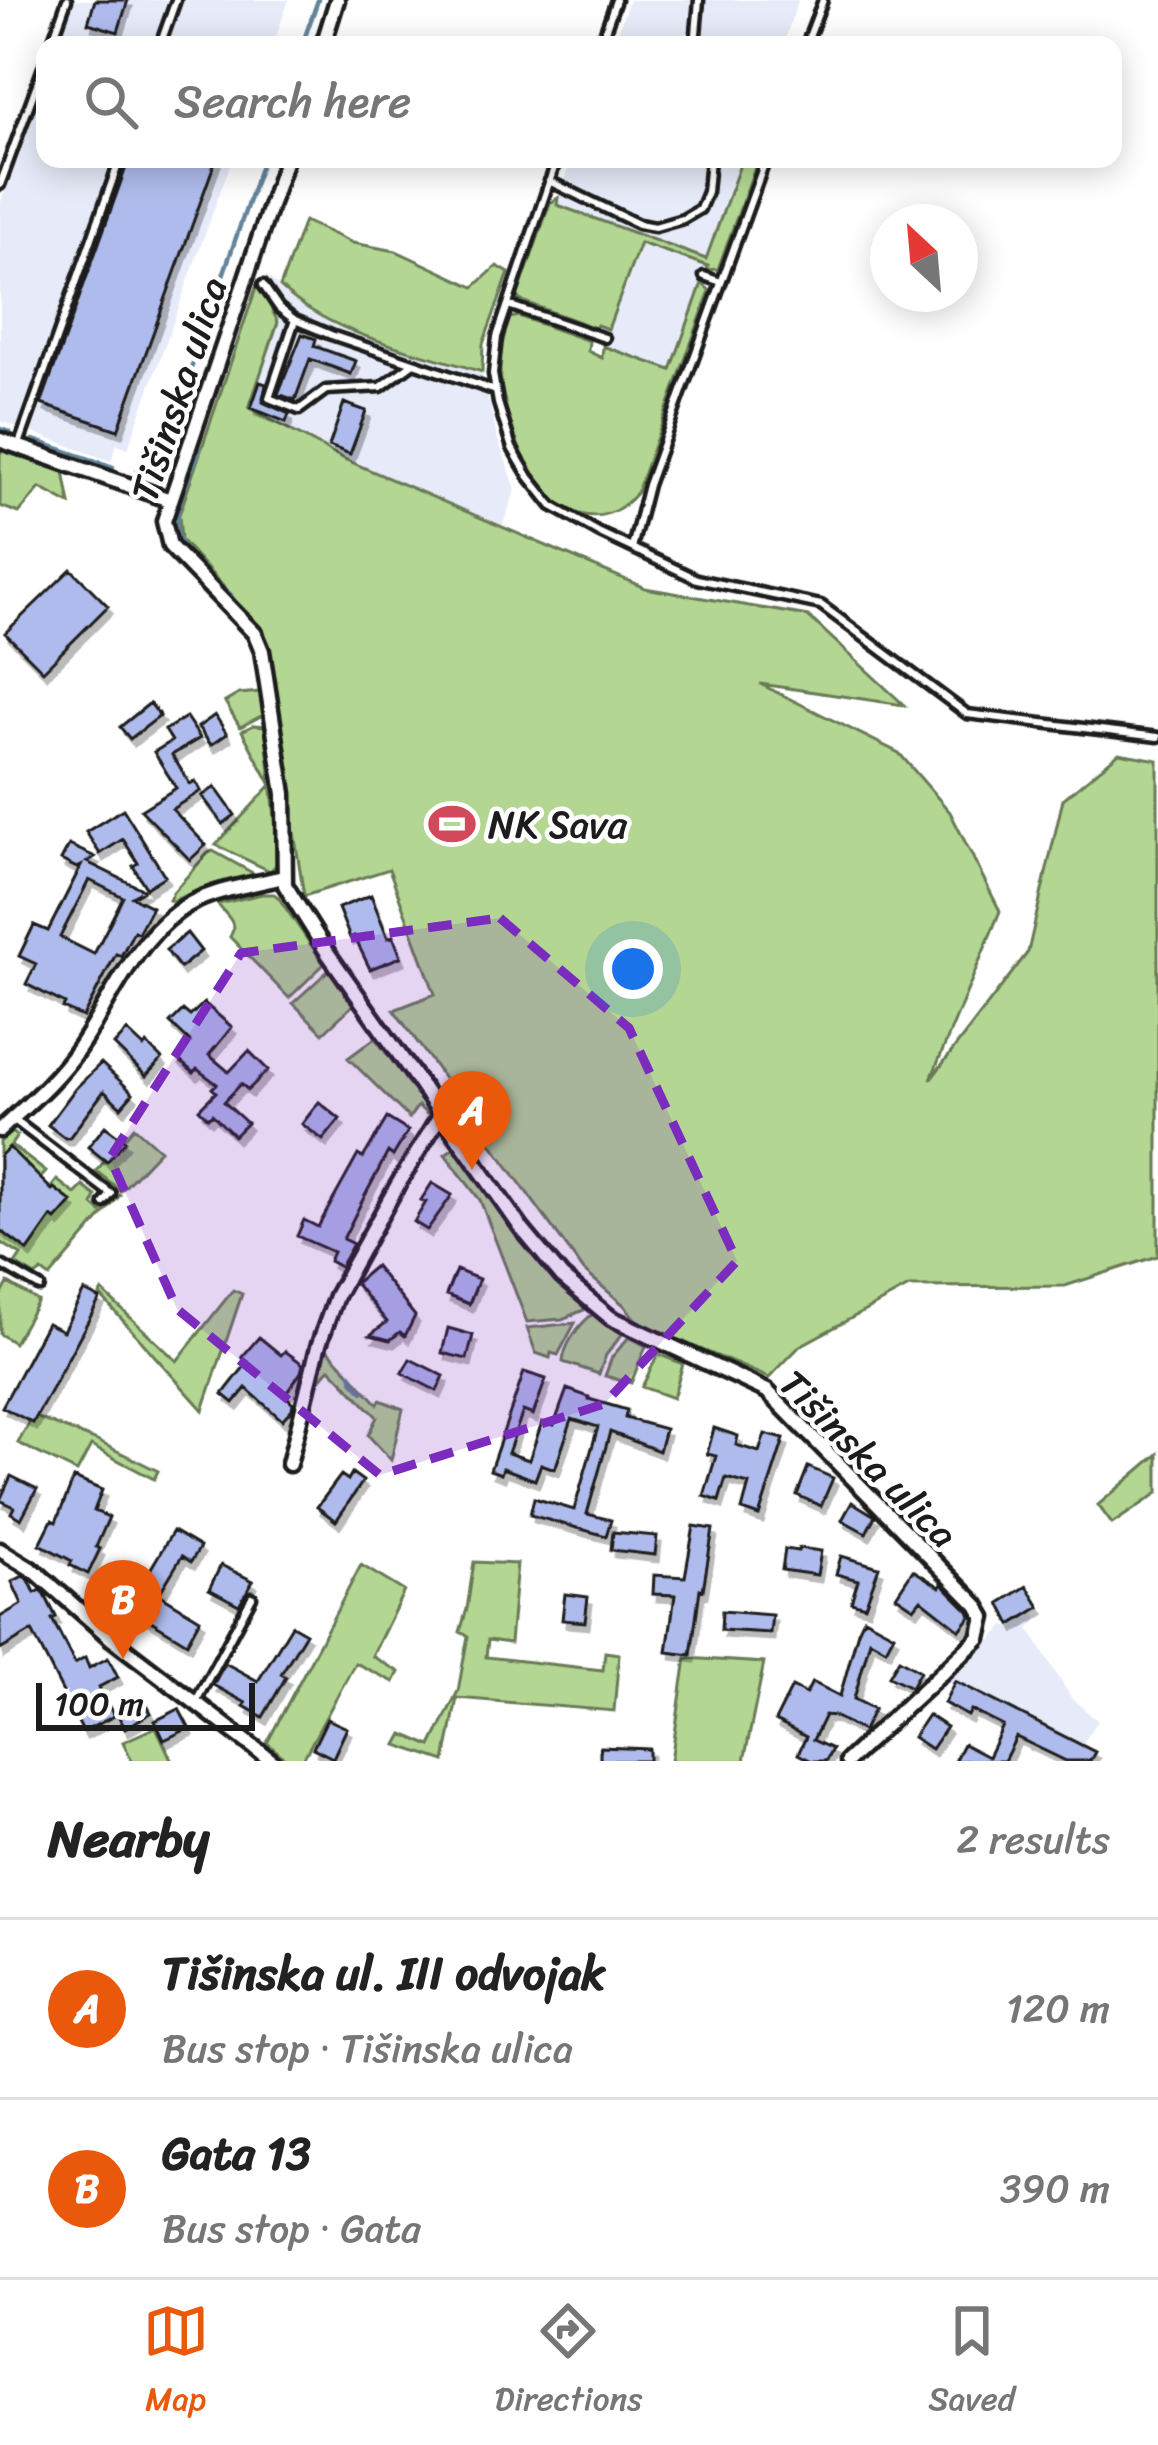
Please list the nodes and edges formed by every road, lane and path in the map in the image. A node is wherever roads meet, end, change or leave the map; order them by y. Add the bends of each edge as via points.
1 (68, 0) edge
2 (176, 0) edge
3 (337, 0) edge
4 (616, 0) edge
5 (699, 0) edge
6 (823, 0) edge
7 (54, 36) edge
8 (163, 36) edge
9 (326, 36) edge
10 (603, 36) edge
11 (696, 36) edge
12 (809, 36) edge
13 (36, 87) edge
14 (117, 168) edge
15 (283, 168) edge
16 (554, 168) edge
17 (709, 168) edge
18 (763, 168) edge
19 (549, 181) junction
20 (0, 185) edge
21 (704, 276) dead end
22 (721, 282) junction
23 (262, 285) dead end
24 (508, 305) junction
25 (296, 320) junction
26 (605, 338) dead end
27 (412, 364) junction
28 (496, 391) junction
29 (0, 440) edge
30 (18, 447) junction
31 (170, 500) junction
32 (632, 548) junction
33 (1158, 737) edge
34 (284, 877) junction
35 (441, 1114) junction
36 (13, 1119) junction
37 (0, 1130) edge
38 (104, 1203) dead end
39 (0, 1264) edge
40 (40, 1287) dead end
41 (289, 1464) dead end
42 (0, 1550) edge
43 (252, 1597) dead end
44 (195, 1704) junction
45 (272, 1761) edge
46 (847, 1761) edge

1 - 7 lane
2 - 8 lane
3 - 9 street
4 - 10 lane
5 - 11 lane
6 - 12 lane
13 - 20 lane
14 - 30 lane
15 - 31 street, Tišinska ulica
16 - 19 lane
17 - 19 lane via 700,209 655,227
18 - 22 lane
19 - 24 lane
21 - 22 lane
22 - 32 lane
23 - 25 lane
24 - 26 lane
24 - 28 lane via 497,337
25 - 27 lane
25 - 27 lane via 269,398 299,410 326,390 381,387
27 - 28 lane
28 - 32 lane via 512,448 552,506
29 - 30 street
30 - 31 street
31 - 34 street, Tišinska ulica via 170,546 262,651 284,794
32 - 33 lane via 697,579 821,605 967,714
34 - 35 street, Tišinska ulica
34 - 36 street via 177,911 136,957 60,1073
35 - 41 street via 336,1296
35 - 46 street, Tišinska ulica via 562,1277 610,1318 767,1391 977,1605 979,1638
36 - 37 street
36 - 38 lane via 110,1194
39 - 40 lane
42 - 44 street
43 - 44 lane
44 - 45 street

